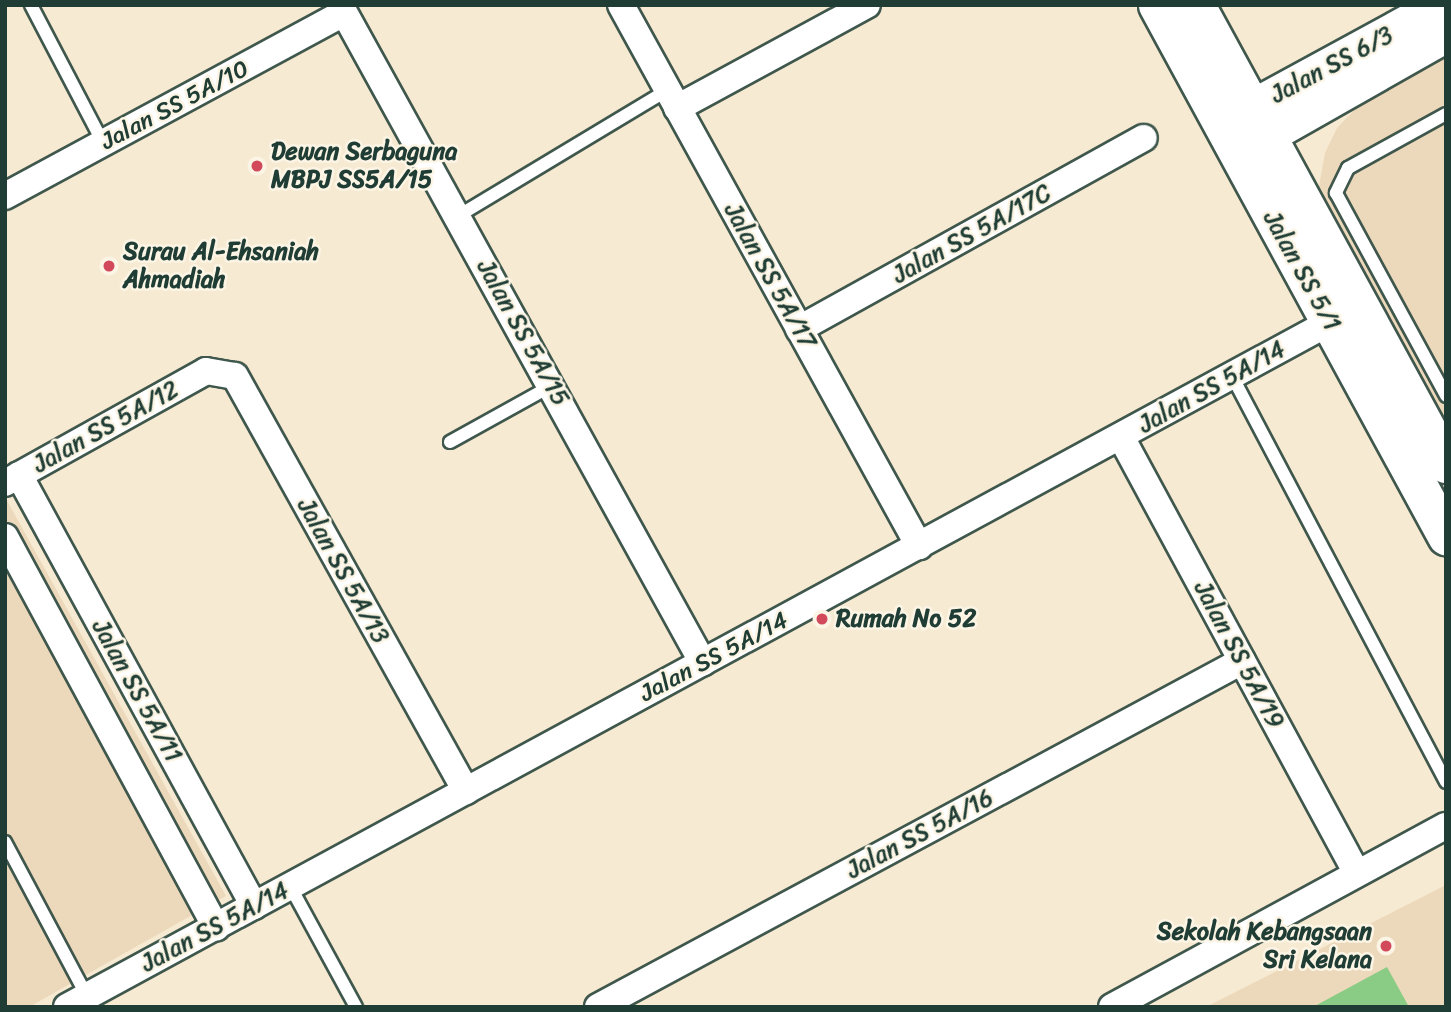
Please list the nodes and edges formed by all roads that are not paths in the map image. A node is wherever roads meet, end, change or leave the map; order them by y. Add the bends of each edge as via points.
1 (30, 5) edge
2 (621, 5) edge
3 (867, 5) edge
4 (1157, 5) edge
5 (1196, 5) edge
6 (1441, 5) edge
7 (342, 9) edge
8 (1446, 33) edge
9 (1222, 53) junction
10 (1332, 81) junction
11 (673, 99) junction
12 (1446, 114) edge
13 (1244, 130) junction
14 (1144, 138) dead end
15 (103, 143) junction
16 (5, 196) edge
17 (1310, 214) junction
18 (458, 216) junction
19 (1365, 303) junction
20 (799, 329) junction
21 (206, 371) joint
22 (1232, 376) junction
23 (552, 386) junction
24 (1446, 396) edge
25 (1121, 437) junction
26 (450, 442) dead end
27 (1446, 464) edge
28 (12, 479) edge
29 (1446, 536) edge
30 (5, 537) edge
31 (919, 546) junction
32 (1242, 661) junction
33 (703, 663) junction
34 (1446, 782) edge
35 (466, 791) junction
36 (1446, 826) edge
37 (5, 842) edge
38 (1357, 873) junction
39 (290, 886) junction
40 (254, 906) junction
41 (216, 928) junction
42 (77, 1001) edge
43 (356, 1007) edge
44 (598, 1007) edge
45 (1112, 1007) edge

1 - 15 lane
2 - 11 street, Jalan SS 5A/17
3 - 11 street
4 - 13 street, Jalan SS 5/1
5 - 9 street, Jalan SS 5/1
6 - 10 street, Jalan SS 6/3
7 - 15 street, Jalan SS 5A/10
7 - 18 street, Jalan SS 5A/15
8 - 10 street, Jalan SS 6/3
9 - 10 street via 1259,79
9 - 13 street, Jalan SS 5/1
10 - 13 street, Jalan SS 6/3
10 - 17 street via 1308,130 1299,169
11 - 18 lane
11 - 20 street, Jalan SS 5A/17
12 - 19 lane via 1348,168 1338,186 1336,193
13 - 17 street, Jalan SS 5/1
13 - 19 street, Jalan SS 5/1
14 - 20 street, Jalan SS 5A/17C
15 - 16 street, Jalan SS 5A/10
17 - 19 street, Jalan SS 5/1
18 - 23 street, Jalan SS 5A/15
19 - 22 street, Jalan SS 5A/14
19 - 24 lane
19 - 27 street, Jalan SS 5/1
19 - 29 street, Jalan SS 5/1
20 - 31 street, Jalan SS 5A/17
21 - 28 street, Jalan SS 5A/12
21 - 35 street, Jalan SS 5A/13 via 235,376
22 - 25 street, Jalan SS 5A/14
22 - 34 lane
23 - 26 lane
23 - 33 street, Jalan SS 5A/15
25 - 31 street, Jalan SS 5A/14
25 - 32 street, Jalan SS 5A/19
28 - 40 street, Jalan SS 5A/11
30 - 41 street, Jalan SS 5A/11
31 - 33 street, Jalan SS 5A/14
32 - 38 street, Jalan SS 5A/19
32 - 44 street, Jalan SS 5A/16
33 - 35 street, Jalan SS 5A/14
35 - 39 street, Jalan SS 5A/14
36 - 38 street
37 - 42 lane
38 - 45 street
39 - 40 street, Jalan SS 5A/14
39 - 43 lane
40 - 41 street, Jalan SS 5A/14
41 - 42 street, Jalan SS 5A/14

